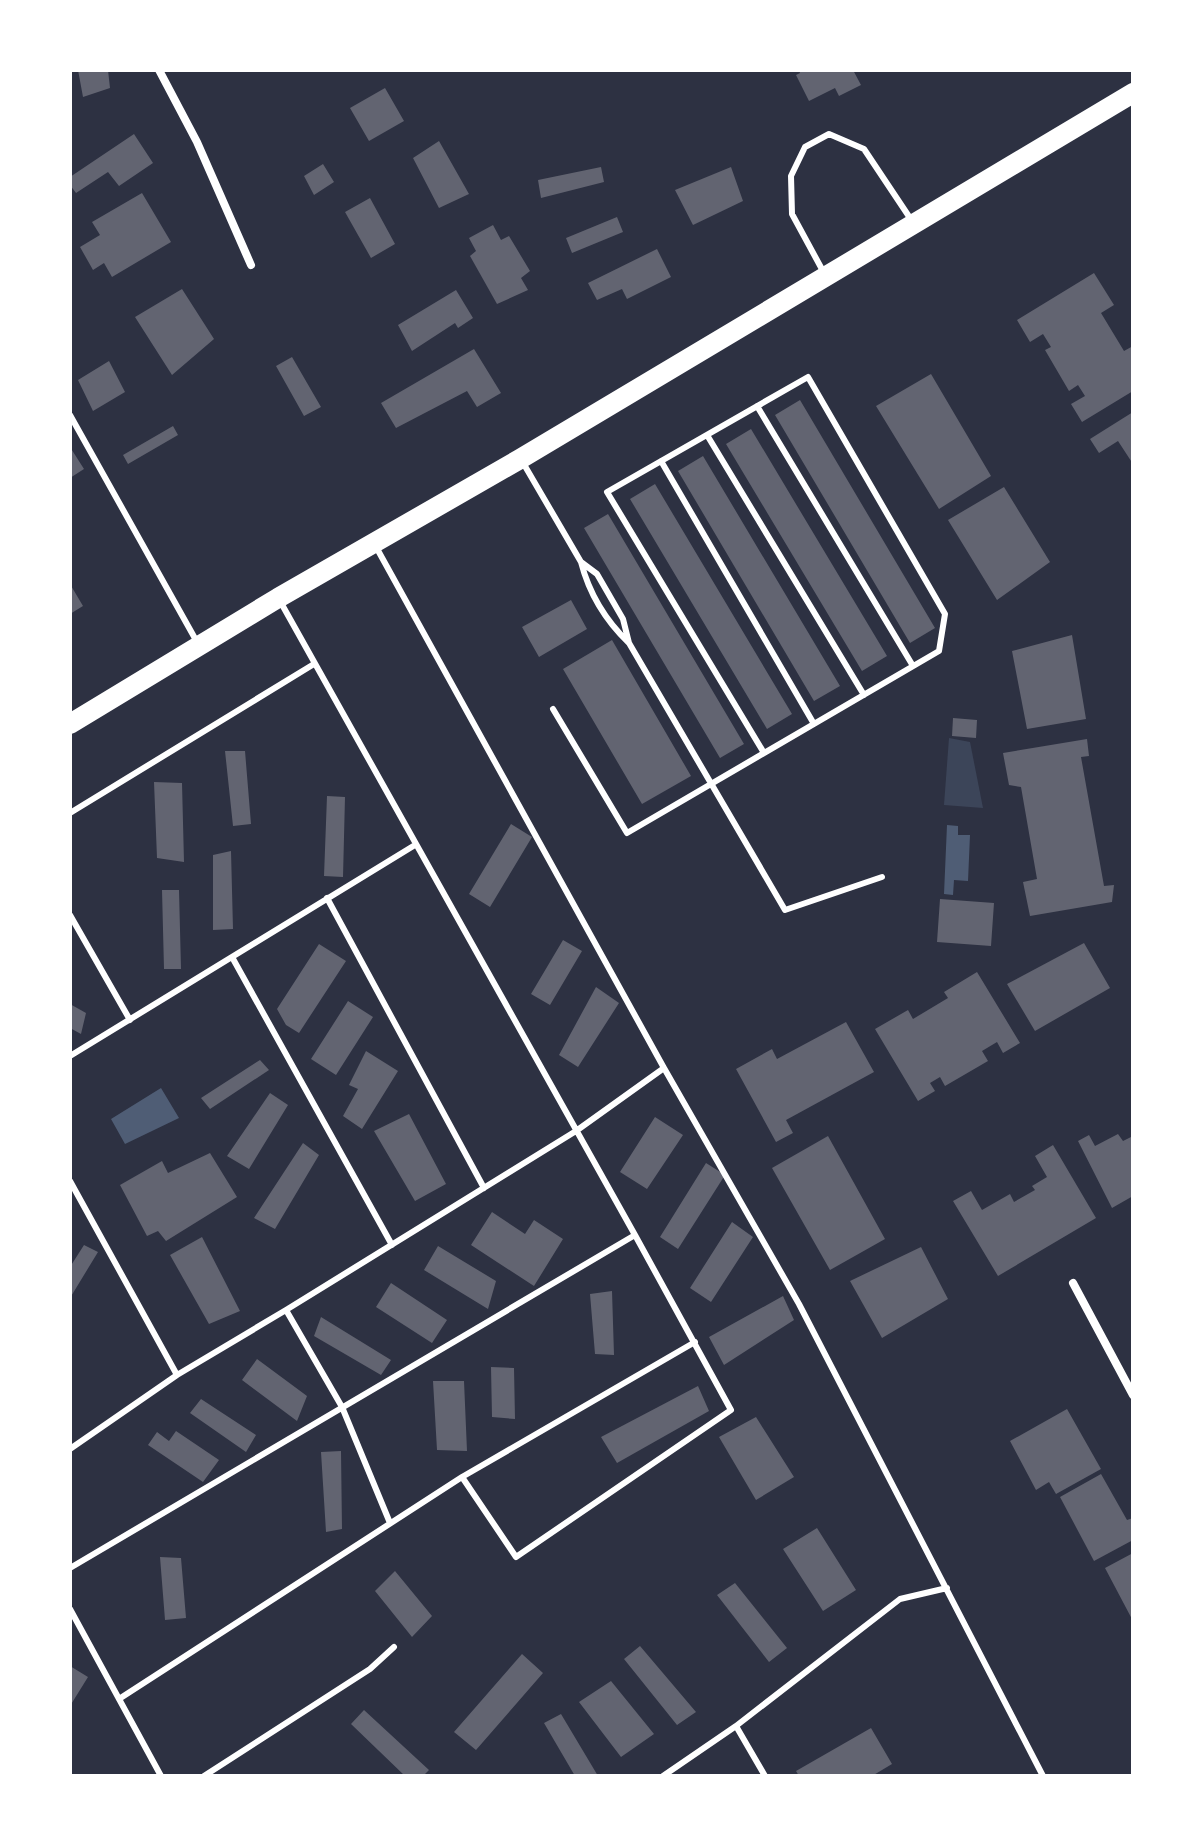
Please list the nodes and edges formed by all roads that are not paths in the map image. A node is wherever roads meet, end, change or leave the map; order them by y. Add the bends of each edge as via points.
1 (159, 70) edge
2 (1133, 93) edge
3 (914, 223) junction
4 (251, 265) dead end
5 (825, 276) junction
6 (757, 406) junction
7 (70, 415) edge
8 (707, 435) junction
9 (520, 459) junction
10 (661, 461) junction
11 (374, 544) junction
12 (581, 562) junction
13 (278, 598) junction
14 (629, 643) junction
15 (199, 645) junction
16 (314, 664) junction
17 (913, 666) junction
18 (864, 695) junction
19 (553, 709) dead end
20 (70, 724) edge
21 (814, 724) junction
22 (764, 753) junction
23 (711, 783) junction
24 (70, 813) edge
25 (415, 845) junction
26 (882, 877) dead end
27 (327, 898) junction
28 (70, 915) edge
29 (232, 957) junction
30 (130, 1020) junction
31 (70, 1056) edge
32 (664, 1068) junction
33 (576, 1131) junction
34 (70, 1181) edge
35 (484, 1188) junction
36 (635, 1235) junction
37 (392, 1245) junction
38 (1073, 1283) dead end
39 (286, 1310) junction
40 (695, 1342) junction
41 (177, 1375) junction
42 (1133, 1395) edge
43 (342, 1407) junction
44 (70, 1449) edge
45 (462, 1477) junction
46 (390, 1523) junction
47 (70, 1568) edge
48 (947, 1588) junction
49 (70, 1609) edge
50 (394, 1647) dead end
51 (119, 1699) junction
52 (736, 1726) junction
53 (161, 1776) edge
54 (204, 1776) edge
55 (663, 1776) edge
56 (765, 1776) edge
57 (1043, 1776) edge

1 - 4 street
2 - 3 main road
3 - 5 main road
3 - 5 lane via 864,149 829,134 805,147 791,176 792,214
5 - 9 main road
6 - 8 lane
6 - 17 lane
6 - 17 lane via 808,377 945,614 939,651
7 - 15 lane
8 - 10 lane
8 - 18 lane
9 - 11 main road
9 - 12 lane
10 - 21 lane
10 - 22 lane via 607,492
11 - 13 main road
11 - 32 lane
12 - 14 lane via 585,580 612,626
12 - 14 lane via 597,574 623,619
13 - 15 main road
13 - 16 lane
14 - 23 lane
15 - 20 main road
16 - 24 lane
16 - 25 lane
17 - 18 lane
18 - 21 lane
19 - 23 lane via 627,833
21 - 22 lane
22 - 23 lane
23 - 26 lane via 785,910
25 - 27 lane
25 - 33 lane
27 - 29 lane
27 - 35 lane
28 - 30 lane
29 - 30 lane
29 - 37 lane
30 - 31 lane
32 - 33 lane
32 - 48 lane via 799,1304
33 - 35 lane
33 - 36 lane
34 - 41 lane
35 - 37 lane
36 - 40 lane
36 - 43 lane
37 - 39 lane
38 - 42 street
39 - 41 lane
39 - 43 lane
40 - 45 lane
40 - 45 lane via 731,1410 516,1557
41 - 44 lane
43 - 46 lane
43 - 47 lane
45 - 46 lane
46 - 51 lane
48 - 52 lane via 900,1599
48 - 57 lane
49 - 51 lane
50 - 54 lane via 370,1669
51 - 53 lane
52 - 55 lane
52 - 56 lane

